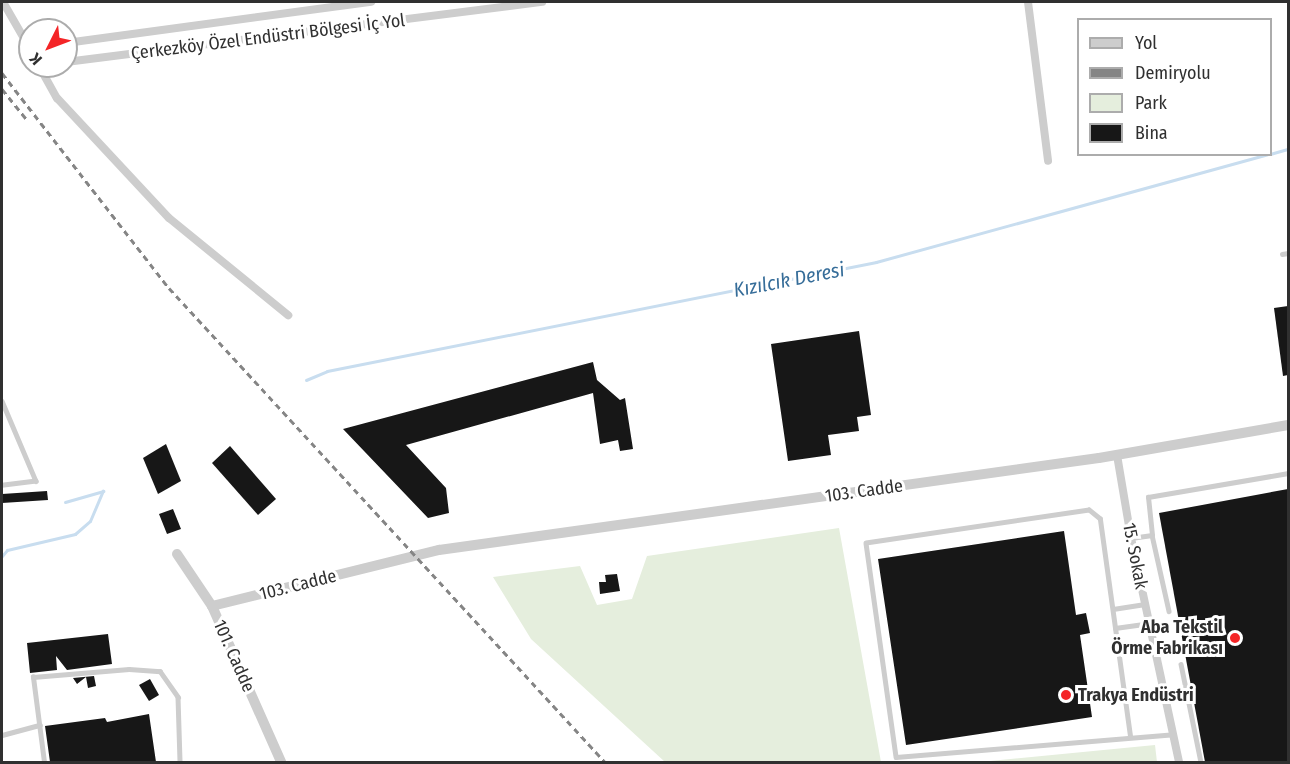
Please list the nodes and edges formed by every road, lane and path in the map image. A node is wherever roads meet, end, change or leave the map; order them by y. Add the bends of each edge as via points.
1 (3, 2) edge
2 (370, 2) edge
3 (542, 2) edge
4 (1028, 2) edge
5 (18, 28) edge
6 (78, 41) edge
7 (78, 61) edge
8 (46, 78) edge
9 (1048, 161) dead end
10 (1288, 253) edge
11 (1282, 254) dead end
12 (288, 315) dead end
13 (2, 401) edge
14 (1288, 425) edge
15 (1117, 455) junction
16 (1288, 473) edge
17 (2, 485) edge
18 (1152, 536) junction
19 (1131, 538) junction
20 (177, 554) dead end
21 (1145, 604) junction
22 (212, 606) junction
23 (1113, 609) junction
24 (1169, 611) dead end
25 (1149, 623) junction
26 (1115, 628) junction
27 (1181, 664) dead end
28 (40, 726) junction
29 (1173, 734) junction
30 (2, 735) edge
31 (1130, 736) junction
32 (44, 762) edge
33 (180, 762) edge
34 (281, 762) edge
35 (1179, 762) edge
36 (1201, 762) edge

1 - 5 street
2 - 6 street, Çerkezköy Özel Endüstri Bölgesi İç Yol
3 - 7 street, Çerkezköy Özel Endüstri Bölgesi İç Yol
4 - 9 street
8 - 12 street via 57,98 169,218
10 - 11 lane
13 - 17 lane via 36,481
14 - 15 street, 103. Cadde
15 - 19 street, 15. Sokak
15 - 22 street, 103. Cadde via 439,550
16 - 18 lane via 1148,497
18 - 19 lane
18 - 24 lane
19 - 21 street, 15. Sokak
20 - 22 street, 101. Cadde
21 - 23 lane
21 - 25 street, 15. Sokak
22 - 34 street, 101. Cadde
23 - 26 lane
23 - 31 lane via 1100,519 1089,510 866,543 896,756
25 - 26 lane
25 - 29 street, 15. Sokak
26 - 31 lane
27 - 36 lane
28 - 30 lane
28 - 32 lane
28 - 33 lane via 33,677 129,669 160,671 178,697
29 - 31 lane
29 - 35 street, 15. Sokak

